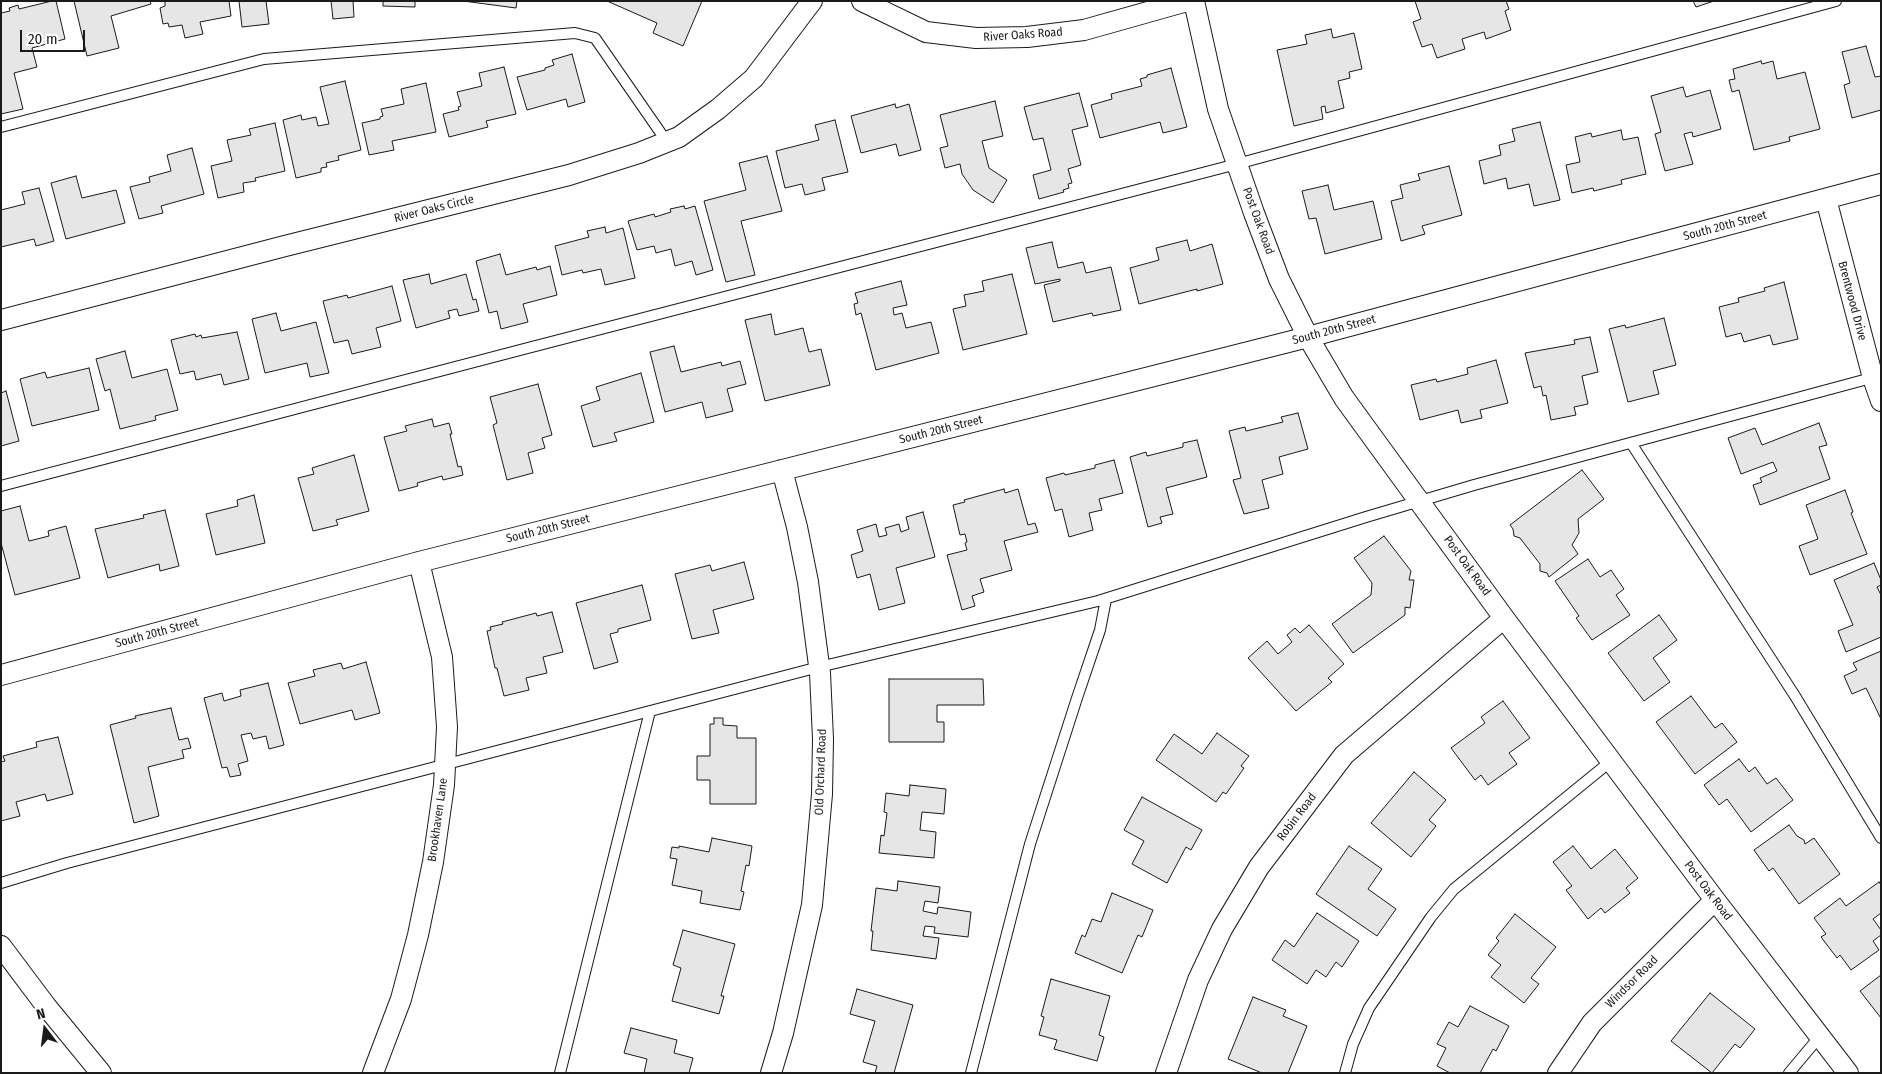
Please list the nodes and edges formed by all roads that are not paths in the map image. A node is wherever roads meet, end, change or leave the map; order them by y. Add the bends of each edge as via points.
1 (812, 1) edge
2 (862, 1) edge
3 (1188, 1) edge
4 (1194, 1) edge
5 (1836, 1) edge
6 (1, 127) edge
7 (666, 142) junction
8 (1237, 164) junction
9 (1881, 184) edge
10 (1826, 199) junction
11 (1, 320) edge
12 (1308, 337) junction
13 (1877, 377) edge
14 (1881, 402) edge
15 (1631, 443) junction
16 (782, 470) junction
17 (1, 486) edge
18 (1420, 502) junction
19 (419, 562) junction
20 (1106, 599) junction
21 (1504, 618) junction
22 (819, 667) junction
23 (1, 675) edge
24 (650, 711) junction
25 (1611, 761) junction
26 (445, 764) junction
27 (1881, 838) edge
28 (1, 882) edge
29 (1715, 900) junction
30 (1, 946) edge
31 (1820, 1036) junction
32 (101, 1073) edge
33 (373, 1073) edge
34 (560, 1073) edge
35 (771, 1073) edge
36 (970, 1073) edge
37 (1166, 1073) edge
38 (1345, 1073) edge
39 (1558, 1073) edge
40 (1789, 1073) edge
41 (1848, 1073) edge

1 - 7 street, River Oaks Circle via 754,78 710,115 679,137
2 - 3 street, River Oaks Road via 926,32 976,38 1026,37 1084,30
4 - 8 street, Post Oak Road via 1218,109
5 - 8 lane
6 - 7 lane via 264,59 575,33 595,38
7 - 11 street, River Oaks Circle via 569,175
8 - 12 street, Post Oak Road via 1279,279
8 - 17 lane
9 - 10 street, South 20th Street
10 - 12 street, South 20th Street
10 - 13 street, Brentwood Drive
12 - 16 street, South 20th Street
12 - 18 street, Post Oak Road via 1344,398
13 - 14 street, Brentwood Drive
13 - 15 lane
15 - 18 lane
15 - 27 lane via 1795,696
16 - 19 street, South 20th Street
16 - 22 street, Old Orchard Road via 808,582
18 - 20 lane
18 - 21 street, Post Oak Road
19 - 23 street, South 20th Street
19 - 26 street, Brookhaven Lane via 442,657 447,727
20 - 22 lane
20 - 36 lane via 1100,630 1030,844
21 - 25 street, Post Oak Road
21 - 37 street, Robin Road via 1344,755 1259,867 1222,929 1198,980
22 - 24 lane
22 - 35 street, Old Orchard Road via 822,785 812,905
24 - 26 lane
24 - 34 lane
25 - 29 street, Post Oak Road
25 - 38 lane via 1454,889 1368,1008
26 - 28 lane
26 - 33 street, Brookhaven Lane via 433,862 418,935 401,998
29 - 31 street, Post Oak Road
29 - 39 street, Windsor Road via 1592,1023
30 - 32 street
31 - 40 lane
31 - 41 street, Post Oak Road

